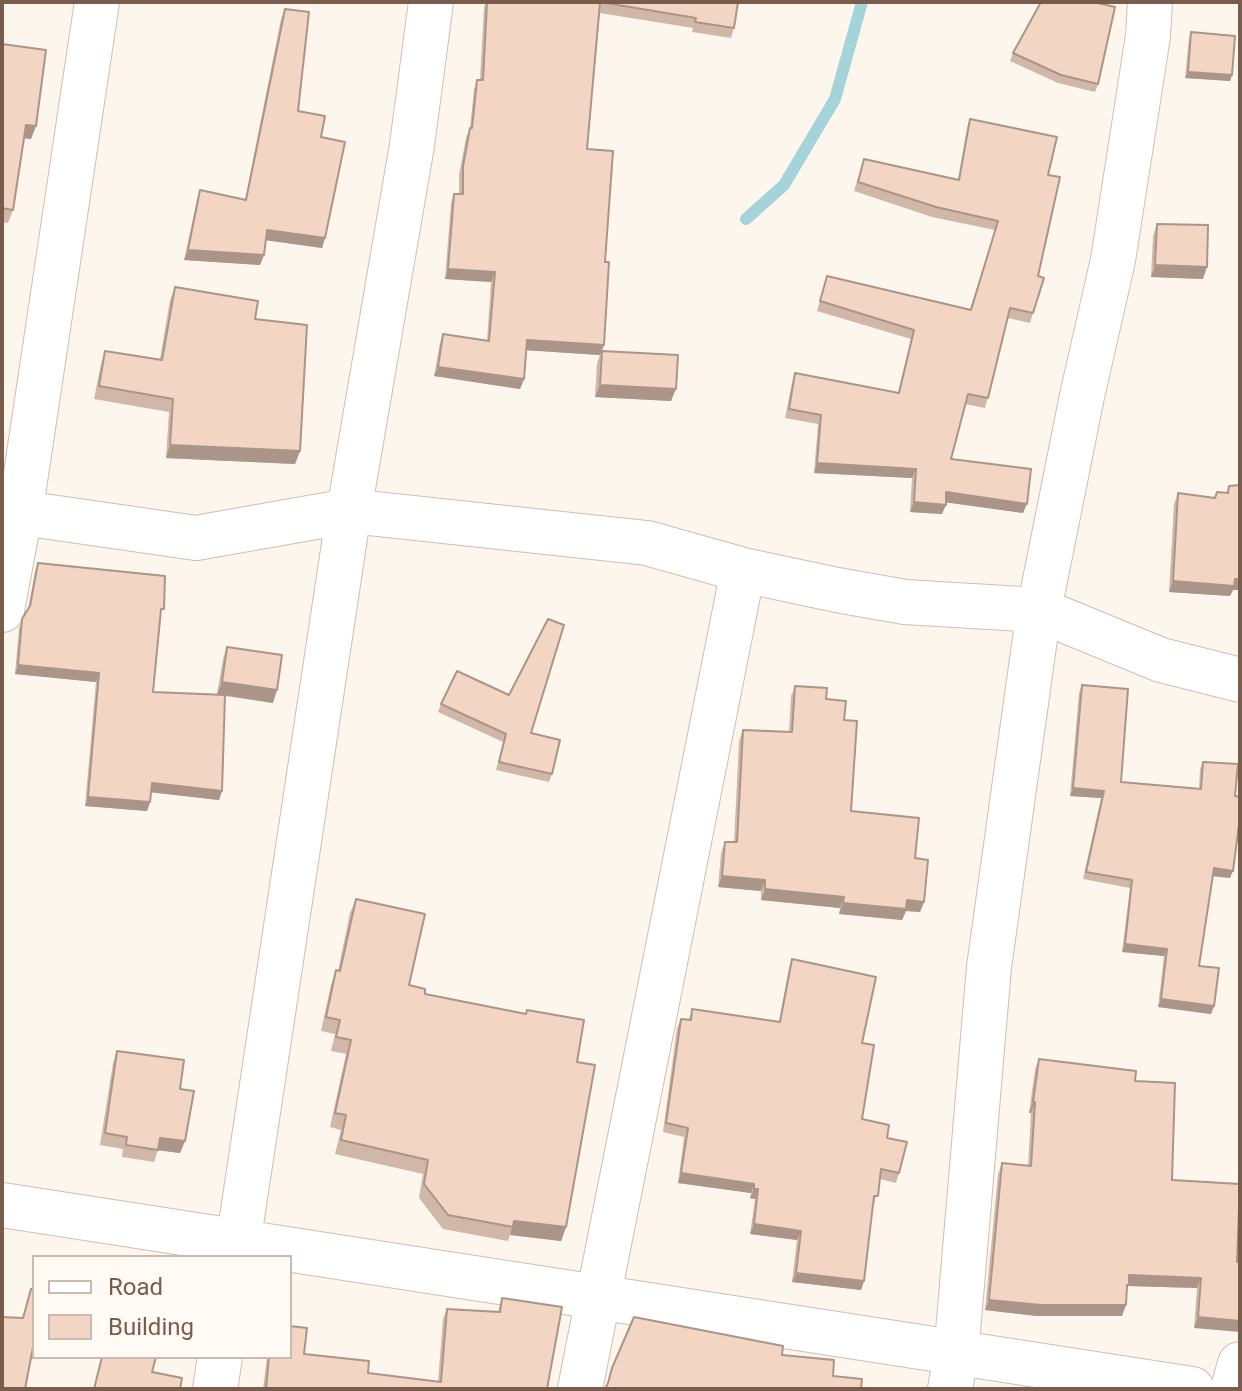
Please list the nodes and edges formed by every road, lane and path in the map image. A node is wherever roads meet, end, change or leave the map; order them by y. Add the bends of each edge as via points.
1 (97, 2) edge
2 (431, 2) edge
3 (1150, 2) edge
4 (349, 511) junction
5 (11, 512) edge
6 (743, 570) junction
7 (2, 610) edge
8 (1039, 610) junction
9 (1240, 680) edge
10 (2, 1205) edge
11 (237, 1249) edge
12 (282, 1255) edge
13 (292, 1256) edge
14 (600, 1297) junction
15 (220, 1359) edge
16 (1240, 1364) edge
17 (953, 1372) edge
18 (215, 1389) edge
19 (580, 1389) edge
20 (1192, 1389) edge
21 (1233, 1389) edge

1 - 5 street
2 - 4 street
3 - 8 street via 1113,260
4 - 5 street via 196,538
4 - 6 street via 647,543
4 - 11 street
5 - 7 street
6 - 8 street via 905,602
6 - 14 street
8 - 9 street via 1161,660
8 - 17 street via 989,967
10 - 11 street
11 - 12 street
13 - 14 street
14 - 17 street
14 - 19 street
15 - 18 street
16 - 21 street
17 - 20 street

